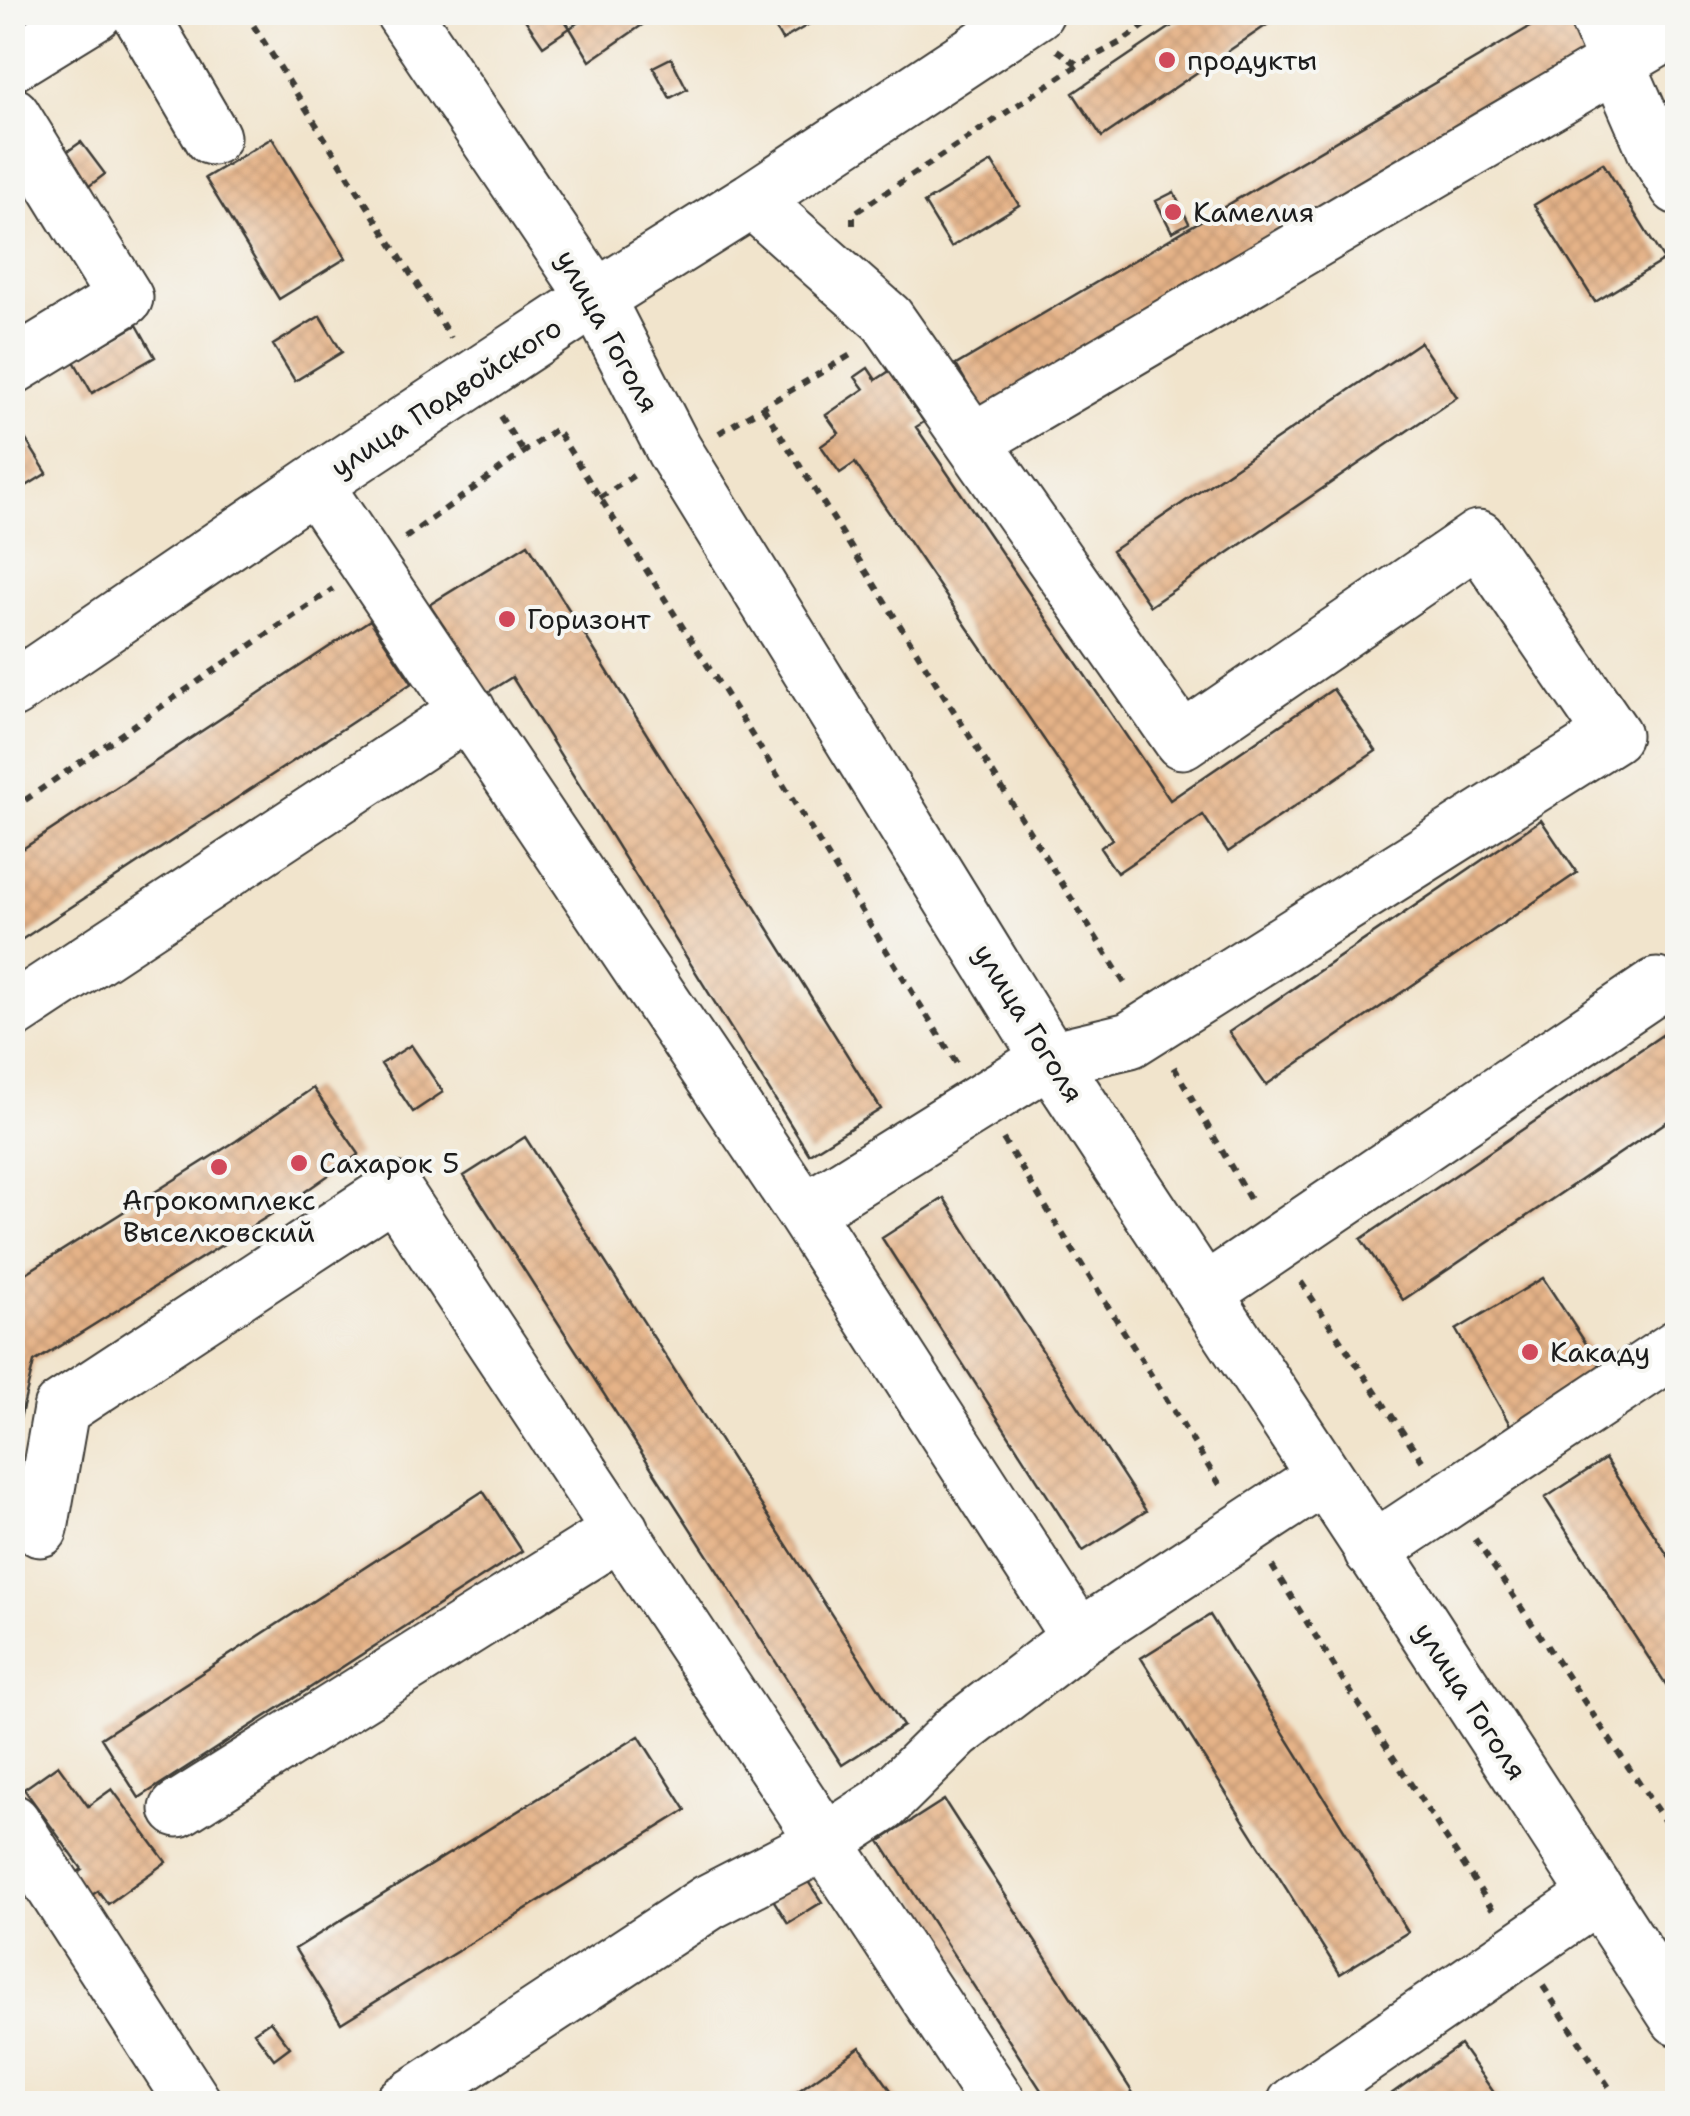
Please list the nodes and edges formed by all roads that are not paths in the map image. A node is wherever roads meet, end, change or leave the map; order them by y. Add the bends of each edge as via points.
1 (95, 12) edge
2 (140, 12) edge
3 (404, 12) edge
4 (1036, 12) edge
5 (1594, 12) edge
6 (1678, 27) edge
7 (1618, 61) junction
8 (12, 64) edge
9 (12, 115) edge
10 (212, 137) dead end
11 (1678, 187) edge
12 (752, 200) junction
13 (596, 298) junction
14 (12, 367) edge
15 (973, 441) junction
16 (314, 484) junction
17 (12, 690) edge
18 (468, 711) junction
19 (1657, 986) dead end
20 (12, 1012) edge
21 (1050, 1058) junction
22 (804, 1212) junction
23 (1204, 1292) junction
24 (1678, 1347) edge
25 (1324, 1477) junction
26 (40, 1529) dead end
27 (620, 1531) junction
28 (1372, 1550) junction
29 (1079, 1638) junction
30 (178, 1809) dead end
31 (12, 1822) edge
32 (825, 1842) junction
33 (1598, 1896) junction
34 (1678, 2018) edge
35 (194, 2104) edge
36 (402, 2104) edge
37 (999, 2104) edge
38 (1296, 2104) edge

1 - 8 main road
2 - 10 main road
3 - 13 main road, улица Гоголя
4 - 12 main road, улица Подвойского
5 - 7 main road
6 - 7 main road
7 - 11 main road
7 - 15 main road
9 - 14 main road via 125,298
12 - 13 main road, улица Подвойского
12 - 15 main road via 887,319
13 - 16 main road, улица Подвойского
13 - 21 main road, улица Гоголя via 674,450
15 - 21 main road via 1182,740 1478,538 1613,735 1130,1040
16 - 17 main road, улица Подвойского
16 - 18 main road
18 - 20 main road
18 - 22 main road
19 - 23 main road
21 - 22 main road
21 - 23 main road, улица Гоголя
22 - 29 main road
23 - 25 main road, улица Гоголя
24 - 28 main road
25 - 28 main road, улица Гоголя
25 - 29 main road
26 - 27 main road via 62,1410 394,1190
27 - 30 main road
27 - 32 main road
28 - 33 main road, улица Гоголя
29 - 32 main road via 956,1732 882,1805
31 - 35 main road
32 - 36 main road via 708,1902
32 - 37 main road
33 - 34 main road, улица Гоголя
33 - 38 main road

